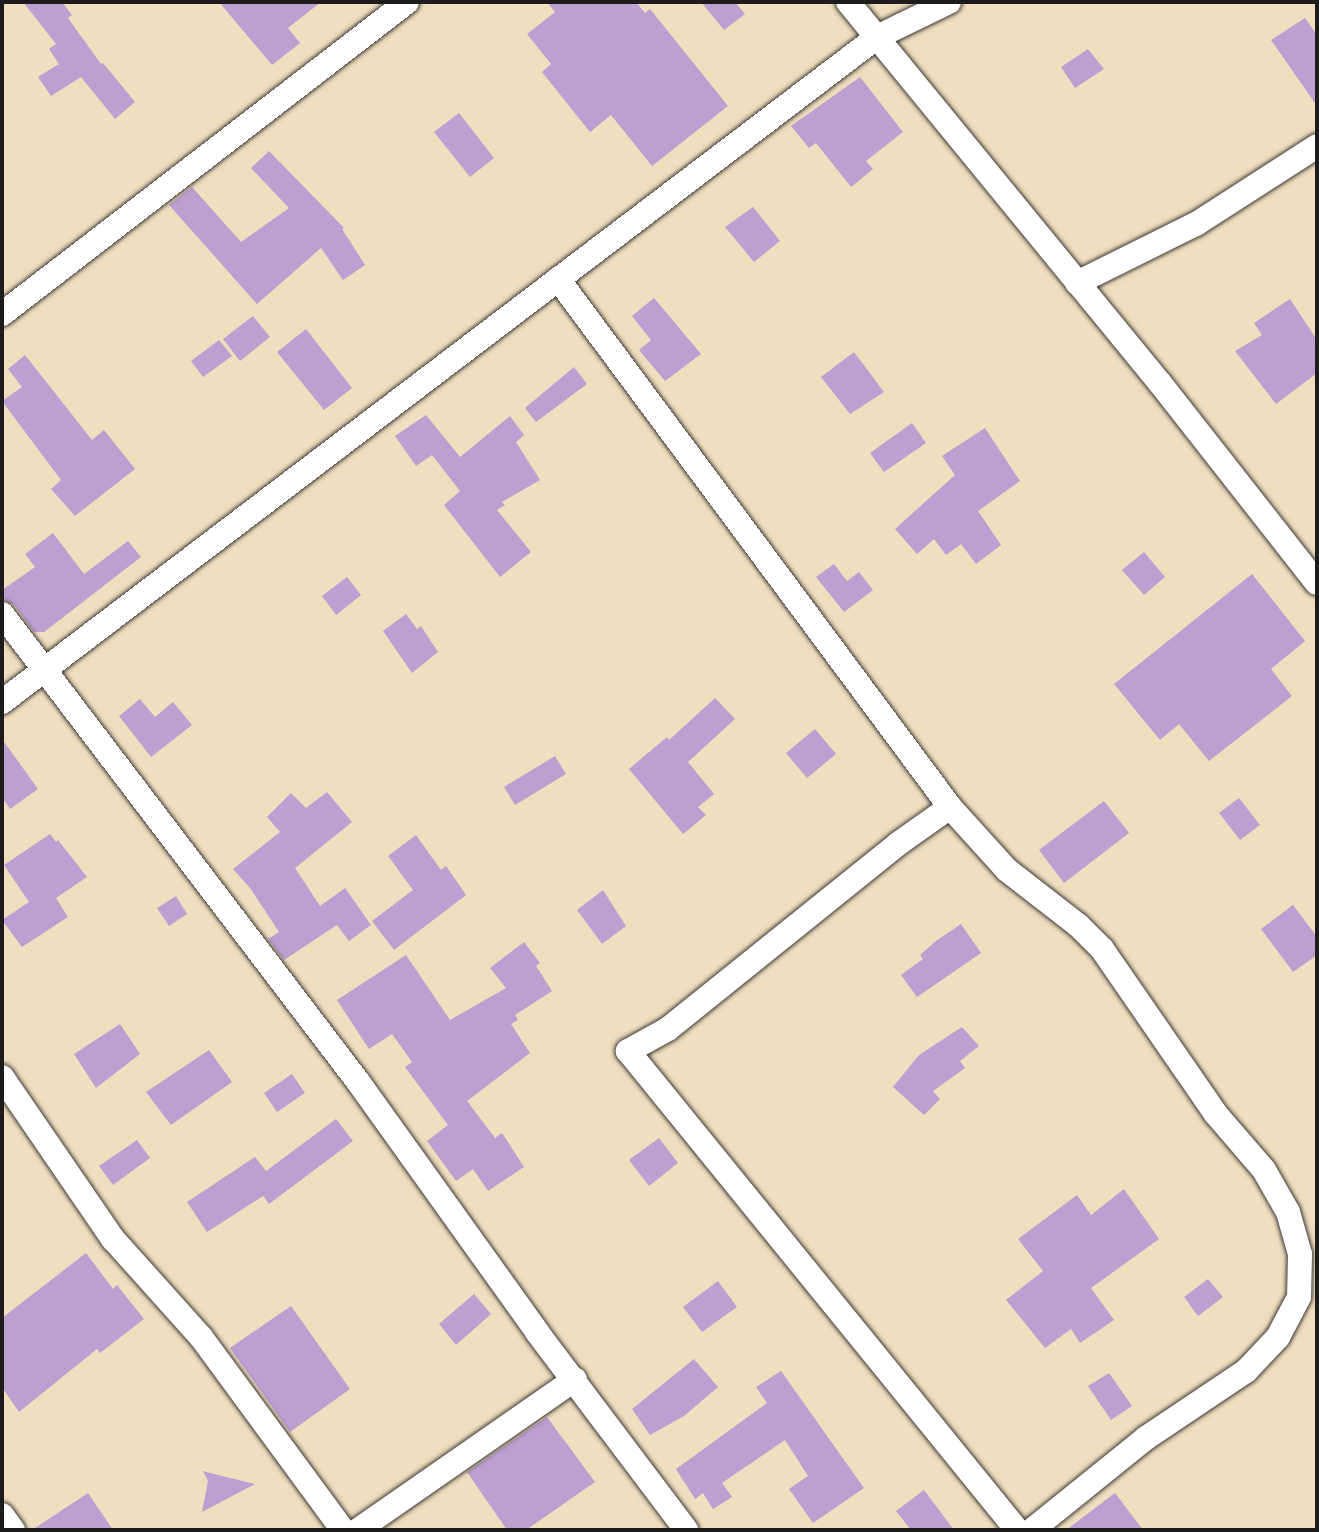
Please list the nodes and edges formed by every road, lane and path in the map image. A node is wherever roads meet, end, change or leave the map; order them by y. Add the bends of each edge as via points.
1 (407, 2) edge
2 (848, 2) edge
3 (949, 2) edge
4 (877, 37) junction
5 (1317, 146) edge
6 (558, 279) junction
7 (1077, 283) junction
8 (2, 314) edge
9 (1317, 583) edge
10 (2, 614) edge
11 (43, 669) junction
12 (2, 702) edge
13 (950, 807) junction
14 (2, 1077) edge
15 (1308, 1251) edge
16 (575, 1379) junction
17 (2, 1515) edge
18 (13, 1530) edge
19 (344, 1530) edge
20 (358, 1530) edge
21 (686, 1530) edge
22 (1017, 1530) edge
23 (1032, 1530) edge

1 - 8 street
2 - 4 street
3 - 4 street
4 - 6 street
4 - 7 street
5 - 7 street via 1196,224
6 - 11 street
6 - 13 street
7 - 9 street
10 - 11 street
11 - 12 street
11 - 16 street via 359,1083
13 - 15 street via 1007,870 1078,925 1102,950 1215,1113 1264,1170
13 - 22 street via 668,1029 628,1051
14 - 19 street via 113,1239 201,1337
15 - 23 street via 1299,1297 1278,1337 1246,1371 1146,1437
16 - 20 street
16 - 21 street
17 - 18 street

